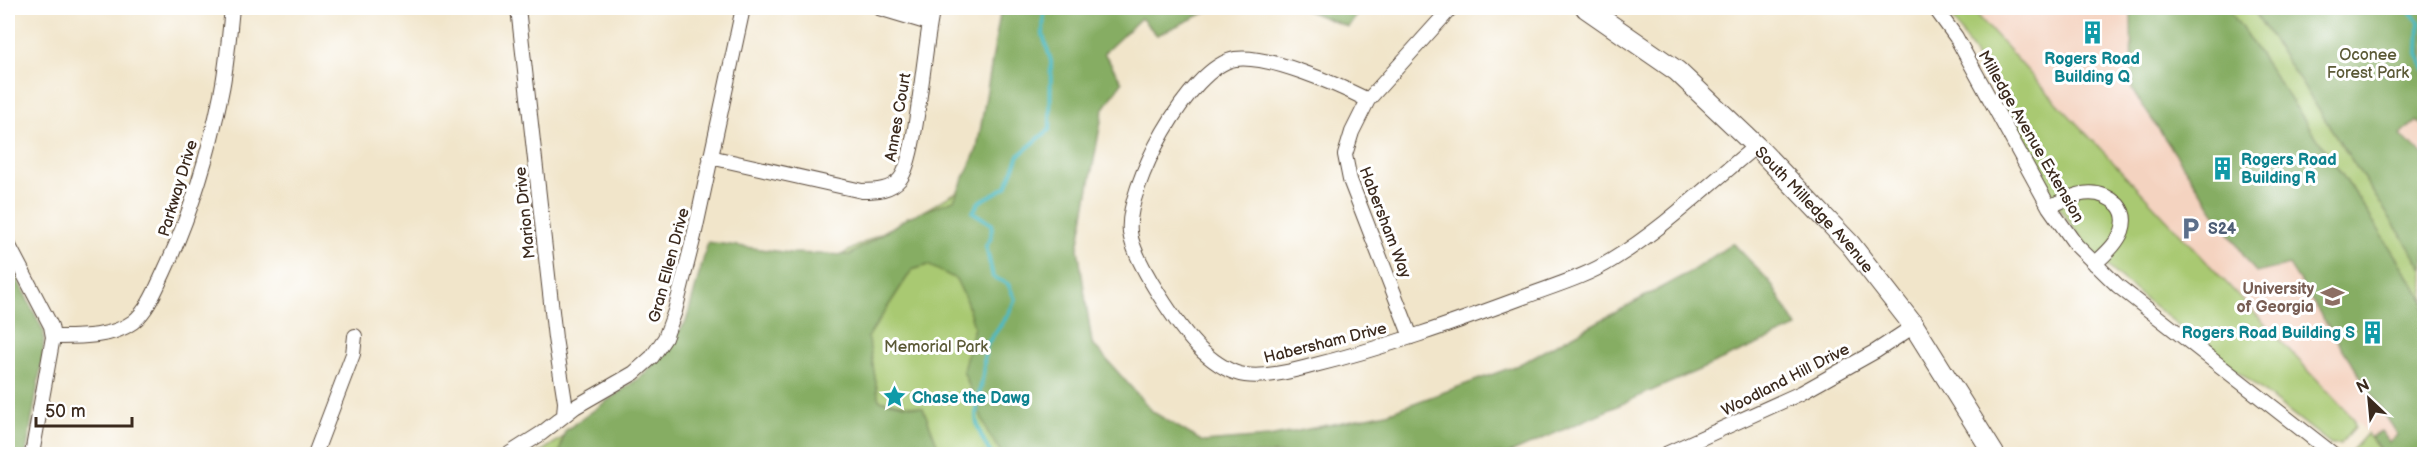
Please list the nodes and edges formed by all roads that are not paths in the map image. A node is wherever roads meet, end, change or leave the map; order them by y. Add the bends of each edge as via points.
1 (232, 8) edge
2 (518, 8) edge
3 (743, 8) edge
4 (879, 8) edge
5 (933, 8) edge
6 (1451, 8) edge
7 (1586, 8) edge
8 (1935, 8) edge
9 (929, 23) junction
10 (1368, 100) junction
11 (1756, 146) junction
12 (710, 157) junction
13 (2049, 207) junction
14 (8, 244) edge
15 (2095, 264) junction
16 (1914, 327) junction
17 (355, 336) dead end
18 (53, 337) junction
19 (1412, 337) junction
20 (564, 415) junction
21 (32, 454) edge
22 (315, 454) edge
23 (509, 454) edge
24 (1666, 454) edge
25 (1994, 454) edge
26 (2333, 454) edge

1 - 18 street, Parkway Drive via 222,93 182,234 155,291 144,311 119,329 103,334
2 - 20 street, Marion Drive
3 - 12 street, Gran Ellen Drive
4 - 9 street
5 - 9 street, Annes Court
6 - 10 street, Habersham Way
7 - 11 main road, South Milledge Avenue via 1677,71
8 - 13 street, Milledge Avenue Extension via 1956,37
9 - 12 street, Annes Court via 909,156 901,178 890,187 862,192
10 - 19 street, Habersham Way via 1345,155 1350,180
10 - 19 street, Habersham Drive via 1295,70 1248,58 1225,62 1203,76 1185,99 1145,166 1135,194 1130,231 1142,266 1158,292 1202,351 1227,369 1245,375 1272,374
11 - 16 main road, South Milledge Avenue via 1850,244
11 - 19 street, Habersham Drive via 1650,235 1608,262
12 - 20 street, Gran Ellen Drive via 675,311 665,338 652,357 634,372
13 - 15 street, Milledge Avenue Extension
13 - 15 street via 2073,195 2092,193 2104,195 2121,209 2124,219 2118,239
14 - 18 street
15 - 26 street, Milledge Avenue Extension via 2197,350
16 - 24 street, Woodland Hill Drive via 1801,393
16 - 25 main road, South Milledge Avenue
17 - 22 street via 353,354
18 - 21 street
20 - 23 street, Gran Ellen Drive

